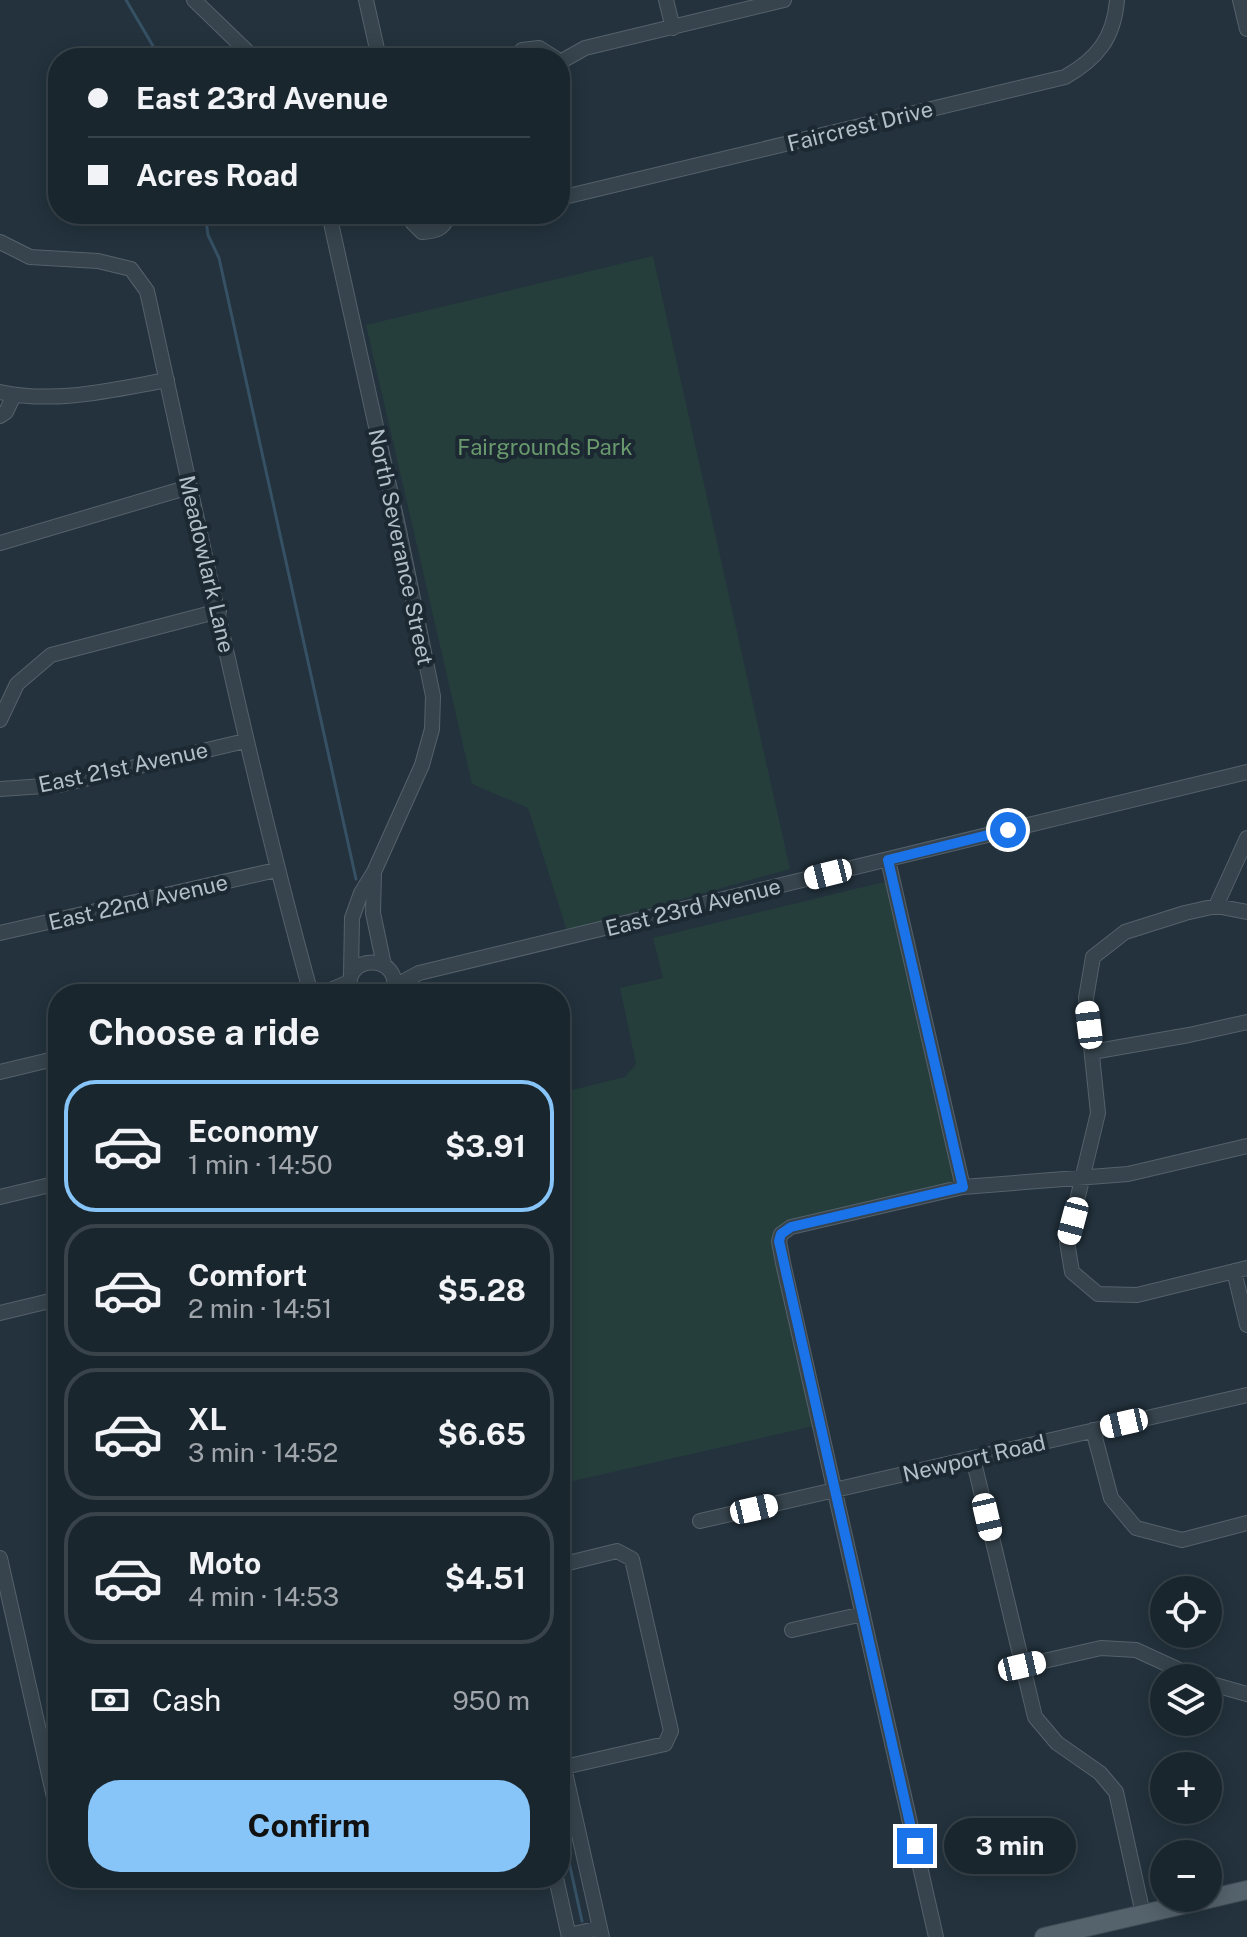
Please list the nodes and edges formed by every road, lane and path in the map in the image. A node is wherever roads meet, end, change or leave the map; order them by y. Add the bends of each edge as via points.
1 (194, 0) edge
2 (366, 0) edge
3 (666, 0) edge
4 (784, 0) edge
5 (1117, 0) edge
6 (1240, 0) edge
7 (673, 28) junction
8 (1247, 29) edge
9 (244, 48) edge
10 (377, 48) edge
11 (570, 56) edge
12 (570, 196) edge
13 (331, 224) edge
14 (414, 224) edge
15 (445, 224) edge
16 (0, 242) edge
17 (167, 380) junction
18 (7, 394) edge
19 (0, 416) edge
20 (189, 487) junction
21 (0, 543) edge
22 (219, 611) junction
23 (0, 720) edge
24 (245, 741) junction
25 (1247, 772) edge
26 (0, 789) edge
27 (1247, 838) edge
28 (888, 860) junction
29 (276, 870) junction
30 (374, 872) junction
31 (1216, 906) junction
32 (1247, 912) edge
33 (0, 933) edge
34 (386, 966) junction
35 (419, 973) junction
36 (350, 983) edge
37 (308, 984) edge
38 (394, 984) edge
39 (403, 984) edge
40 (1247, 1022) edge
41 (1092, 1052) junction
42 (48, 1060) edge
43 (0, 1072) edge
44 (1247, 1146) edge
45 (1084, 1179) junction
46 (48, 1185) edge
47 (963, 1187) junction
48 (0, 1197) edge
49 (1241, 1269) edge
50 (48, 1301) edge
51 (0, 1313) edge
52 (1247, 1325) edge
53 (1247, 1395) edge
54 (1093, 1430) junction
55 (973, 1458) junction
56 (834, 1490) junction
57 (700, 1521) dead end
58 (1247, 1523) edge
59 (0, 1558) edge
60 (570, 1563) edge
61 (863, 1614) junction
62 (792, 1630) dead end
63 (1166, 1664) edge
64 (1022, 1666) junction
65 (1222, 1687) edge
66 (1247, 1694) edge
67 (48, 1747) edge
68 (570, 1766) edge
69 (570, 1802) edge
70 (558, 1888) edge
71 (1247, 1890) edge
72 (1143, 1914) junction
73 (601, 1933) edge
74 (569, 1936) edge
75 (936, 1937) edge
76 (1044, 1937) edge

1 - 9 street
2 - 10 street
3 - 7 street
4 - 7 street
5 - 12 street, Faircrest Drive via 1107,41 1084,66 1065,77
6 - 8 street
7 - 11 street via 585,48
13 - 30 street, North Severance Street via 433,696 432,729 422,765
14 - 15 street via 422,232
16 - 17 street, Meadowlark Lane via 30,257 98,261 131,269 147,291
17 - 18 street via 73,396
17 - 20 street, Meadowlark Lane
18 - 19 street via 6,412
20 - 21 street
20 - 22 street, Meadowlark Lane
22 - 23 street via 51,655 17,684
22 - 24 street, Meadowlark Lane
24 - 26 street, East 21st Avenue via 59,785
24 - 29 street, Meadowlark Lane
25 - 28 street, East 23rd Avenue
27 - 31 street
28 - 35 street, East 23rd Avenue
28 - 47 street
29 - 33 street, East 22nd Avenue
29 - 37 street, Meadowlark Lane
30 - 34 street, North Severance Street via 373,913
30 - 36 street, North Severance Street via 352,918
31 - 32 street
31 - 41 street via 1125,932 1093,957 1086,998
34 - 35 street, East 23rd Avenue
34 - 36 street via 366,963
34 - 38 street, North Severance Street
35 - 39 street, East 23rd Avenue
40 - 41 street
41 - 45 street via 1098,1113
42 - 43 street
44 - 45 street
45 - 47 street
45 - 49 street via 1067,1242 1072,1272 1098,1294 1137,1295
46 - 48 street
47 - 56 street via 791,1227 781,1234
49 - 52 street
50 - 51 street
53 - 54 street, Newport Road
54 - 55 street, Newport Road
54 - 58 street via 1111,1498 1136,1528 1182,1540
55 - 56 street, Newport Road
55 - 64 street
56 - 57 street, Newport Road
56 - 61 street
59 - 67 street
60 - 68 street via 617,1551 632,1559 671,1731 665,1744
61 - 62 street
61 - 75 street
63 - 64 street via 1136,1650 1101,1648
64 - 72 street via 1035,1717 1057,1743 1100,1773 1116,1792
65 - 66 street
69 - 73 street
70 - 74 street
71 - 72 main road
72 - 76 main road
73 - 74 street

